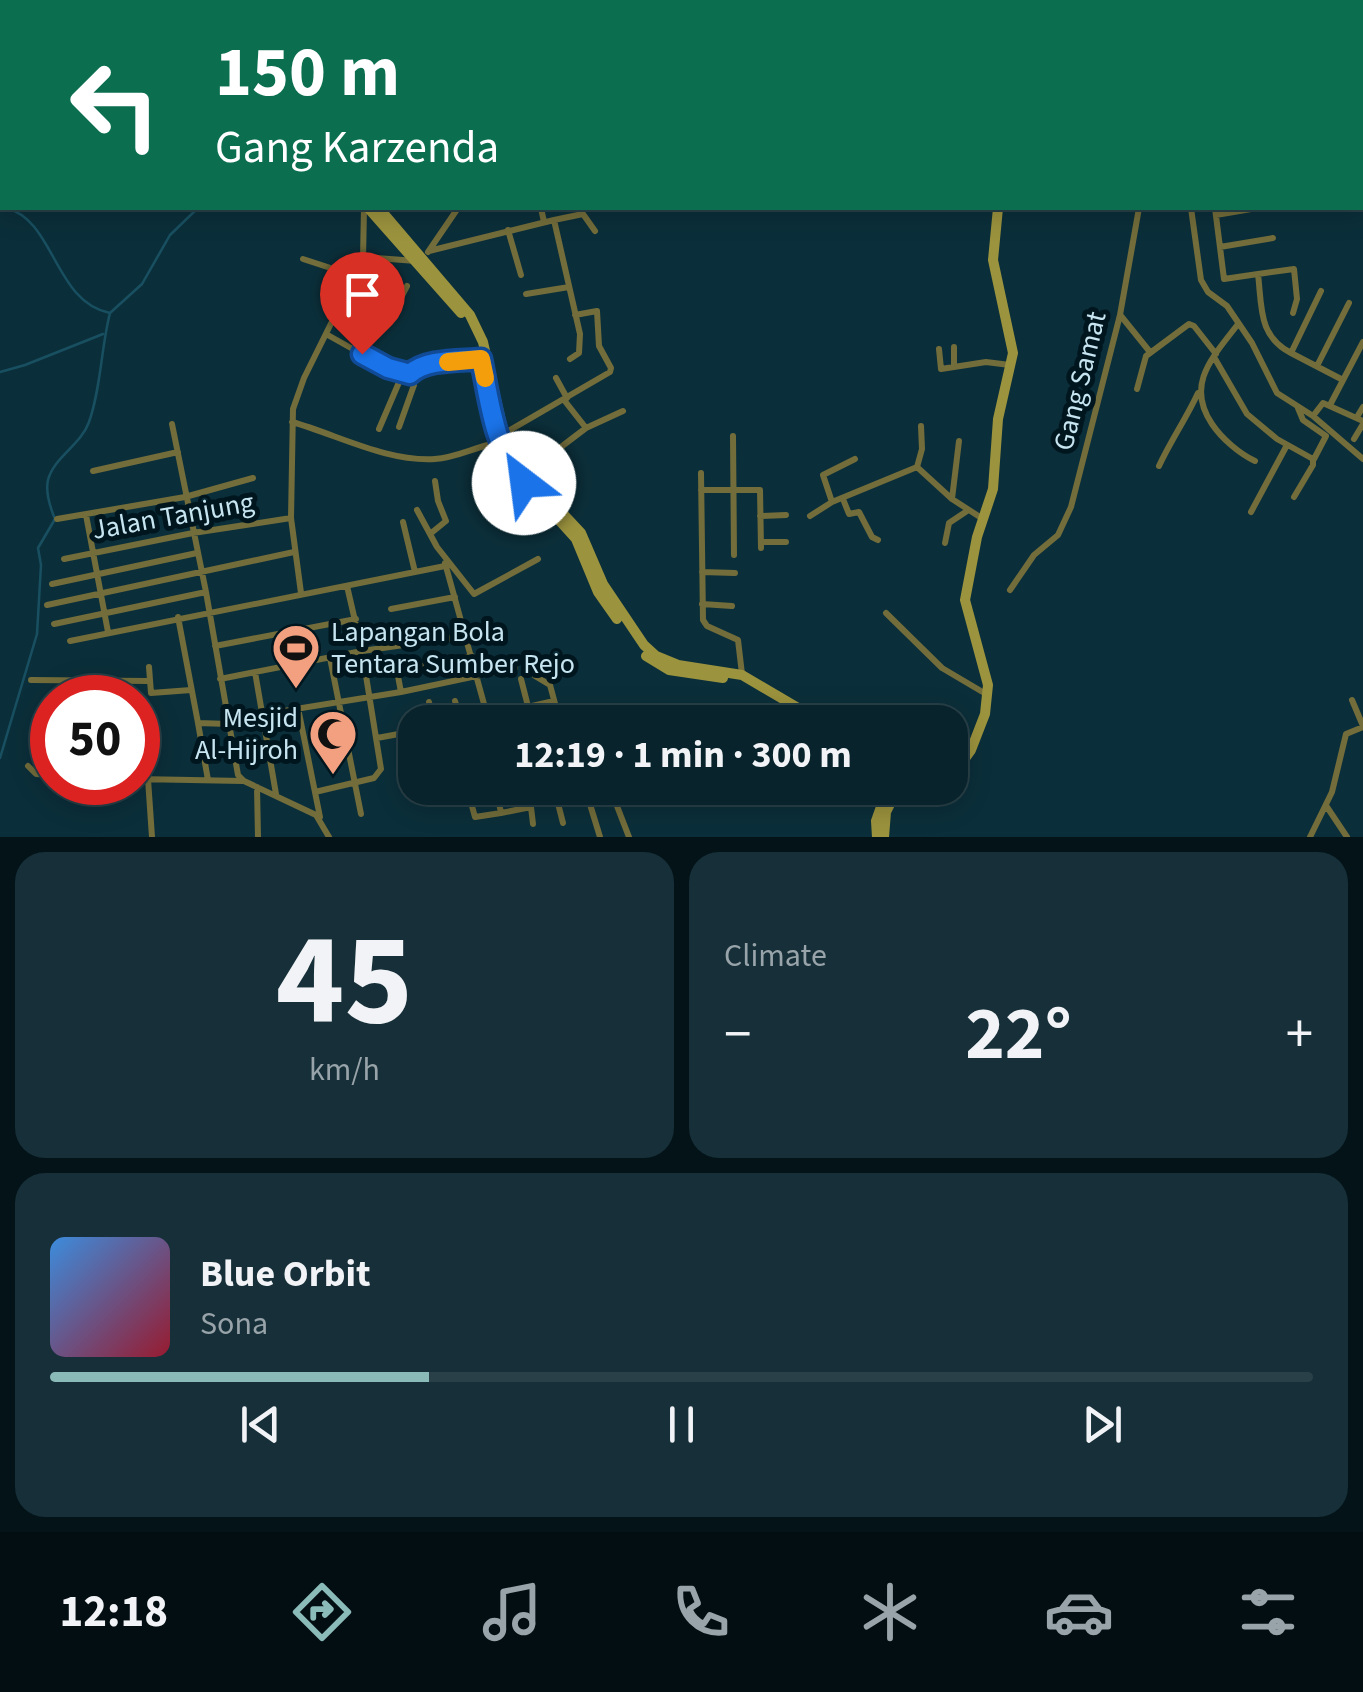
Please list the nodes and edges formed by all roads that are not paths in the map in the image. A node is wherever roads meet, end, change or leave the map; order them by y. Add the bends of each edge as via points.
1 (366, 210) edge
2 (368, 210) edge
3 (380, 210) edge
4 (457, 210) edge
5 (542, 210) edge
6 (998, 210) edge
7 (1139, 210) edge
8 (1191, 210) edge
9 (1215, 211) edge
10 (554, 220) junction
11 (544, 222) junction
12 (508, 230) junction
13 (595, 231) dead end
14 (1273, 238) dead end
15 (1220, 247) junction
16 (364, 257) junction
17 (303, 259) dead end
18 (422, 259) junction
19 (1258, 274) junction
20 (521, 275) dead end
21 (356, 276) junction
22 (407, 286) dead end
23 (569, 288) junction
24 (350, 290) junction
25 (1321, 292) dead end
26 (526, 294) dead end
27 (1349, 303) dead end
28 (396, 306) junction
29 (1293, 312) dead end
30 (1120, 314) junction
31 (575, 317) junction
32 (394, 318) dead end
33 (1238, 324) junction
34 (326, 334) junction
35 (1363, 342) edge
36 (954, 346) dead end
37 (939, 348) dead end
38 (1150, 352) junction
39 (1291, 353) junction
40 (1215, 355) junction
41 (481, 359) junction
42 (570, 360) dead end
43 (1011, 365) junction
44 (954, 366) junction
45 (1317, 366) junction
46 (407, 374) junction
47 (556, 378) dead end
48 (1343, 380) junction
49 (1137, 389) dead end
50 (1200, 389) junction
51 (565, 400) junction
52 (1330, 404) junction
53 (1363, 407) edge
54 (1298, 408) junction
55 (623, 410) dead end
56 (1312, 416) junction
57 (1361, 421) edge
58 (292, 422) junction
59 (172, 424) dead end
60 (922, 426) dead end
61 (399, 427) dead end
62 (586, 428) junction
63 (380, 429) dead end
64 (504, 434) junction
65 (733, 436) dead end
66 (1354, 439) dead end
67 (958, 441) dead end
68 (488, 445) dead end
69 (1287, 445) junction
70 (178, 452) junction
71 (855, 459) dead end
72 (1363, 459) edge
73 (1314, 460) junction
74 (1255, 461) dead end
75 (1158, 466) dead end
76 (917, 467) junction
77 (93, 472) dead end
78 (527, 472) junction
79 (701, 473) dead end
80 (252, 478) dead end
81 (434, 481) dead end
82 (702, 490) junction
83 (734, 490) junction
84 (186, 497) junction
85 (1294, 497) dead end
86 (842, 499) junction
87 (952, 499) junction
88 (832, 502) junction
89 (417, 510) dead end
90 (967, 510) junction
91 (1252, 512) dead end
92 (86, 515) junction
93 (786, 515) dead end
94 (760, 516) junction
95 (810, 516) dead end
96 (291, 518) junction
97 (57, 519) dead end
98 (983, 519) junction
99 (404, 522) dead end
100 (193, 533) junction
101 (430, 534) junction
102 (878, 540) dead end
103 (786, 542) dead end
104 (945, 544) dead end
105 (197, 552) junction
106 (294, 552) junction
107 (94, 553) junction
108 (734, 555) dead end
109 (444, 556) junction
110 (538, 559) dead end
111 (64, 560) dead end
112 (589, 562) junction
113 (445, 566) junction
114 (202, 572) junction
115 (414, 572) junction
116 (702, 572) junction
117 (98, 573) junction
118 (735, 573) dead end
119 (52, 584) dead end
120 (347, 586) junction
121 (1010, 590) dead end
122 (206, 592) junction
123 (102, 593) junction
124 (302, 593) junction
125 (454, 597) junction
126 (702, 604) junction
127 (47, 605) dead end
128 (732, 606) dead end
129 (391, 609) dead end
130 (208, 612) junction
131 (105, 614) junction
132 (886, 614) dead end
133 (178, 617) junction
134 (356, 618) junction
135 (54, 624) dead end
136 (108, 632) junction
137 (466, 636) junction
138 (70, 641) dead end
139 (214, 646) junction
140 (362, 651) junction
141 (472, 656) junction
142 (330, 658) junction
143 (149, 667) dead end
144 (516, 668) dead end
145 (255, 672) junction
146 (148, 675) edge
147 (742, 675) junction
148 (535, 676) dead end
149 (478, 677) junction
150 (220, 679) junction
151 (521, 679) dead end
152 (191, 690) junction
153 (401, 692) junction
154 (160, 693) edge
155 (987, 694) junction
156 (370, 697) junction
157 (1352, 700) dead end
158 (455, 701) dead end
159 (554, 701) junction
160 (338, 702) junction
161 (429, 702) dead end
162 (430, 705) edge
163 (456, 705) edge
164 (485, 705) edge
165 (528, 705) edge
166 (537, 705) edge
167 (555, 705) edge
168 (780, 705) edge
169 (793, 705) edge
170 (298, 708) junction
171 (262, 714) junction
172 (228, 722) junction
173 (198, 723) junction
174 (1363, 727) edge
175 (398, 734) edge
176 (377, 738) junction
177 (968, 755) edge
178 (160, 779) edge
179 (208, 780) junction
180 (244, 782) junction
181 (353, 784) junction
182 (257, 786) junction
183 (314, 792) junction
184 (276, 795) junction
185 (150, 805) edge
186 (472, 805) edge
187 (500, 805) edge
188 (558, 805) edge
189 (590, 805) edge
190 (617, 805) edge
191 (882, 805) edge
192 (890, 805) edge
193 (530, 807) joint
194 (1326, 807) junction
195 (501, 812) junction
196 (361, 814) dead end
197 (320, 818) junction
198 (562, 823) dead end
199 (533, 824) dead end
200 (152, 837) edge
201 (258, 837) edge
202 (328, 837) edge
203 (600, 837) edge
204 (629, 837) edge
205 (880, 837) edge
206 (1310, 837) edge
207 (1347, 837) edge

1 - 16 street
2 - 18 main road
3 - 18 main road
4 - 18 street
5 - 11 street
6 - 43 main road via 992,260 1012,340
7 - 30 street, Gang Samat
8 - 33 street via 1204,286
9 - 15 street
10 - 11 street
10 - 13 street via 583,214
10 - 23 street
11 - 12 street
12 - 18 street
12 - 20 street
14 - 15 street
15 - 19 street via 1224,279
16 - 18 street
16 - 21 street
17 - 21 street
18 - 41 main road via 470,327
18 - 64 main road via 476,324
19 - 29 street via 1294,268
19 - 39 street via 1263,322 1274,344
21 - 24 street
22 - 28 street
23 - 26 street
23 - 31 street
24 - 28 street
24 - 34 street
25 - 39 street
27 - 45 street
28 - 32 street
30 - 38 street
30 - 121 street, Gang Samat via 1071,507 1058,535
31 - 42 street via 580,349
31 - 51 street via 597,311 598,344 612,370
33 - 40 street
33 - 54 street via 1277,393
34 - 46 street
34 - 58 street via 297,392
35 - 48 street
36 - 44 street
37 - 44 street via 940,368
38 - 40 street via 1190,324
38 - 49 street
39 - 45 street
40 - 50 street
40 - 69 street via 1247,414
41 - 46 street
41 - 112 main road via 506,457
43 - 44 street
43 - 98 main road
45 - 48 street
46 - 61 street via 414,385
46 - 63 street
47 - 51 street
48 - 52 street
50 - 74 street via 1202,409 1216,430
50 - 75 street
51 - 62 street
51 - 64 street
52 - 56 street via 1320,404
52 - 57 street
53 - 57 street
54 - 56 street
54 - 73 street via 1326,436
55 - 62 street
56 - 72 street
57 - 66 street
58 - 68 street via 418,458
58 - 96 street
59 - 70 street
60 - 76 street
62 - 78 street
64 - 78 main road
65 - 83 street
67 - 87 street
69 - 73 street
69 - 91 street
70 - 77 street
70 - 84 street
71 - 88 street via 824,473
73 - 85 street
76 - 86 street
76 - 87 street
78 - 112 main road via 576,526
79 - 82 street
80 - 84 street
81 - 101 street via 446,521
82 - 83 street
82 - 116 street
83 - 94 street via 760,490
83 - 108 street
84 - 92 street
84 - 100 street
86 - 88 street
86 - 102 street
87 - 90 street
88 - 95 street
89 - 101 street
90 - 98 street
90 - 104 street via 949,524
92 - 97 street
92 - 107 street
93 - 94 street
94 - 103 street via 761,545
96 - 100 street, Jalan Tanjung
96 - 106 street
98 - 155 main road via 965,600 988,675
99 - 115 street
100 - 105 street
100 - 107 street, Jalan Tanjung
101 - 109 street
105 - 114 street
105 - 117 street
106 - 114 street
106 - 124 street
107 - 111 street, Jalan Tanjung
107 - 117 street
109 - 110 street via 475,594
109 - 113 street
112 - 147 main road via 656,656
112 - 168 main road via 607,606 652,662 743,683
113 - 115 street
113 - 125 street
114 - 122 street
114 - 123 street
115 - 120 street
116 - 118 street
116 - 126 street
117 - 119 street
117 - 123 street
120 - 124 street
120 - 134 street
122 - 130 street
122 - 131 street
123 - 127 street
123 - 131 street
124 - 130 street
125 - 129 street
125 - 137 street
126 - 128 street
126 - 147 street via 705,624 738,640
130 - 133 street
130 - 139 street
131 - 135 street
131 - 136 street
132 - 155 street via 942,668
133 - 136 street
133 - 152 street
134 - 139 street
134 - 140 street
136 - 138 street
137 - 140 street
137 - 141 street
139 - 150 street
140 - 142 street
140 - 156 street
141 - 149 street
141 - 153 street via 398,671
142 - 145 street
142 - 160 street
143 - 146 street
144 - 149 street
145 - 150 street
145 - 171 street
147 - 169 main road
148 - 159 street via 549,683
149 - 153 street
149 - 164 street
150 - 172 street
151 - 165 street
152 - 154 street
152 - 173 street
153 - 156 street
155 - 177 main road
156 - 160 street
156 - 176 street
157 - 174 street
158 - 163 street
159 - 166 street
159 - 167 street
160 - 170 street
160 - 181 street
161 - 162 street
170 - 171 street
170 - 183 street
171 - 172 street
171 - 184 street
172 - 173 street
172 - 180 street
173 - 179 street
174 - 194 street via 1346,734
175 - 176 street
176 - 181 street via 379,774
178 - 179 street
179 - 180 street
180 - 182 street
181 - 183 street
181 - 196 street
182 - 184 street
182 - 201 street
183 - 197 street
184 - 197 street
185 - 200 street
186 - 195 street via 475,817
187 - 195 street
188 - 198 street
189 - 203 street
190 - 204 street
191 - 205 main road via 876,822
192 - 205 main road
193 - 195 street
193 - 199 street
194 - 206 street
194 - 207 street
197 - 202 street

